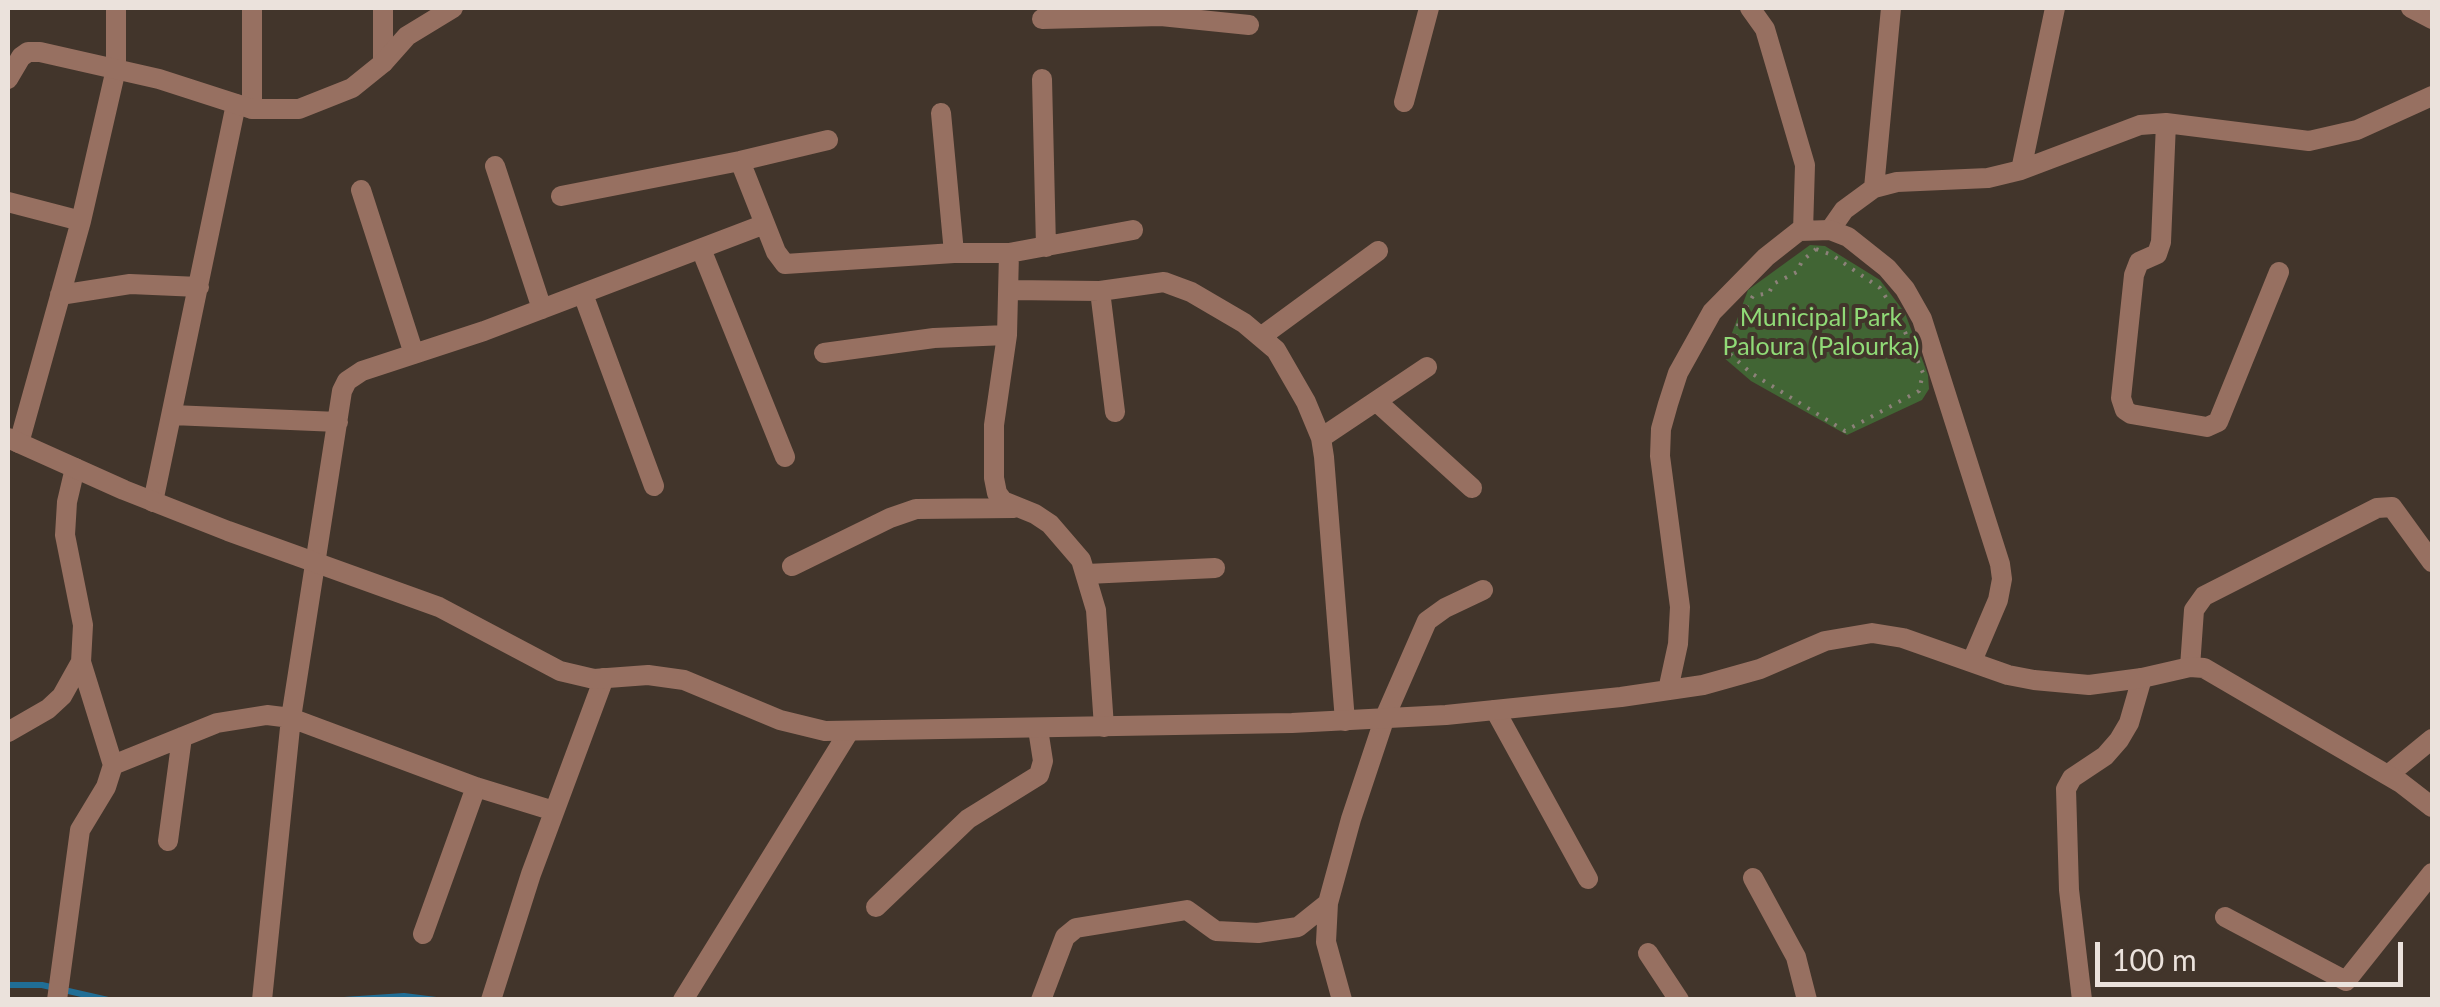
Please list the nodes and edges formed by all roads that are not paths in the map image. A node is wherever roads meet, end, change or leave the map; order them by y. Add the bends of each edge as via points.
1 (116, 8) edge
2 (252, 8) edge
3 (382, 8) edge
4 (452, 8) edge
5 (1429, 8) edge
6 (1750, 8) edge
7 (1891, 8) edge
8 (2055, 8) edge
9 (2412, 8) edge
10 (1161, 12) edge
11 (2432, 18) edge
12 (1042, 19) dead end
13 (1249, 25) dead end
14 (383, 63) junction
15 (116, 69) junction
16 (8, 79) edge
17 (1042, 80) dead end
18 (2432, 96) edge
19 (1404, 102) dead end
20 (244, 106) junction
21 (941, 114) dead end
22 (2166, 123) junction
23 (828, 140) dead end
24 (740, 161) junction
25 (495, 166) dead end
26 (2021, 170) junction
27 (1874, 188) junction
28 (362, 190) dead end
29 (561, 196) dead end
30 (8, 202) edge
31 (81, 221) junction
32 (764, 224) junction
33 (1133, 230) dead end
34 (1830, 230) junction
35 (1803, 231) junction
36 (1046, 248) junction
37 (701, 249) junction
38 (1378, 251) dead end
39 (954, 253) junction
40 (1009, 254) junction
41 (2279, 272) dead end
42 (198, 287) junction
43 (1009, 290) junction
44 (1100, 291) junction
45 (583, 294) junction
46 (60, 296) junction
47 (542, 309) junction
48 (1006, 335) junction
49 (1262, 336) junction
50 (824, 353) dead end
51 (414, 354) junction
52 (1427, 367) dead end
53 (1376, 401) junction
54 (1115, 412) dead end
55 (172, 415) junction
56 (338, 422) junction
57 (1320, 438) junction
58 (13, 440) edge
59 (785, 457) dead end
60 (76, 468) junction
61 (654, 486) dead end
62 (1472, 488) dead end
63 (153, 502) junction
64 (1021, 508) junction
65 (2432, 562) edge
66 (316, 564) junction
67 (792, 566) dead end
68 (1214, 568) dead end
69 (1086, 574) junction
70 (1483, 590) dead end
71 (81, 662) junction
72 (1972, 662) junction
73 (2190, 666) junction
74 (604, 678) junction
75 (2142, 678) junction
76 (1668, 690) junction
77 (1494, 710) junction
78 (1385, 717) junction
79 (292, 718) junction
80 (1345, 721) junction
81 (1104, 727) junction
82 (1038, 729) junction
83 (8, 732) edge
84 (848, 732) junction
85 (182, 736) junction
86 (2432, 739) edge
87 (113, 765) junction
88 (2388, 774) junction
89 (476, 787) junction
90 (2432, 808) edge
91 (554, 811) junction
92 (168, 841) dead end
93 (2432, 873) edge
94 (1752, 878) dead end
95 (1588, 879) dead end
96 (1328, 903) junction
97 (876, 907) dead end
98 (2225, 917) dead end
99 (422, 934) dead end
100 (1648, 953) dead end
101 (58, 992) edge
102 (262, 997) edge
103 (491, 1000) edge
104 (683, 1000) edge
105 (1042, 1000) edge
106 (1342, 1000) edge
107 (1680, 1000) edge
108 (1807, 1000) edge
109 (2082, 1000) edge

1 - 15 street
2 - 20 street
3 - 14 street
4 - 14 street via 407,36
5 - 19 street
6 - 35 street via 1766,29 1805,165
7 - 27 street
8 - 26 street
9 - 11 street
10 - 12 street
10 - 13 street
14 - 20 street via 326,101 278,112
15 - 16 street via 28,52
15 - 20 street
15 - 31 street
17 - 36 street
18 - 22 street via 2357,130 2309,141
20 - 42 street
21 - 39 street
22 - 26 street via 2124,129
22 - 41 street via 2162,242 2157,254 2139,262 2134,276 2125,410 2207,426 2218,422
23 - 24 street
24 - 29 street
24 - 32 street
25 - 47 street
26 - 27 street
27 - 34 street
28 - 51 street
30 - 31 street
31 - 46 street
32 - 37 street
32 - 39 street via 785,264
33 - 36 street
34 - 35 street
34 - 72 street via 1866,251 1905,289 1937,360 2002,579
35 - 76 street via 1766,256 1712,312 1668,404 1660,456 1680,607
36 - 40 street
37 - 45 street
37 - 59 street
38 - 49 street
39 - 40 street
40 - 43 street
42 - 46 street via 130,284
42 - 55 street
43 - 44 street
43 - 48 street
44 - 49 street via 1164,282
44 - 54 street
45 - 47 street
45 - 61 street
46 - 58 street
47 - 51 street
48 - 50 street
48 - 64 street via 994,478 1003,501
49 - 57 street via 1286,365
51 - 56 street via 353,374 342,390
52 - 53 street
53 - 57 street
53 - 62 street
55 - 56 street
55 - 63 street
56 - 66 street
57 - 80 street
58 - 60 street
60 - 63 street
60 - 71 street via 65,535 84,624
63 - 66 street
64 - 67 street via 916,509
64 - 69 street via 1068,542
65 - 73 street via 2392,507 2377,508 2204,596 2194,610
66 - 74 street via 450,612 560,671
66 - 79 street
68 - 69 street
69 - 81 street via 1096,610
70 - 78 street via 1427,621
71 - 83 street via 62,696
71 - 87 street
72 - 75 street via 2034,680 2089,685
72 - 76 street via 1903,638 1850,634 1730,678
73 - 75 street
73 - 88 street via 2218,674
74 - 84 street via 684,680 780,720
74 - 91 street
75 - 109 street via 2120,740 2066,789
76 - 77 street
77 - 78 street
77 - 95 street
78 - 80 street
78 - 96 street
79 - 85 street via 232,719
79 - 89 street
79 - 102 street
80 - 81 street
81 - 82 street
82 - 84 street
82 - 97 street via 1039,775 968,820
84 - 104 street
85 - 87 street
85 - 92 street
86 - 88 street
87 - 101 street via 80,830
88 - 90 street
89 - 91 street
89 - 99 street
91 - 103 street
93 - 98 street via 2346,981
94 - 108 street via 1796,957
96 - 105 street via 1298,927 1269,932 1216,931 1187,910 1076,928 1065,937
96 - 106 street via 1326,942
100 - 107 street

